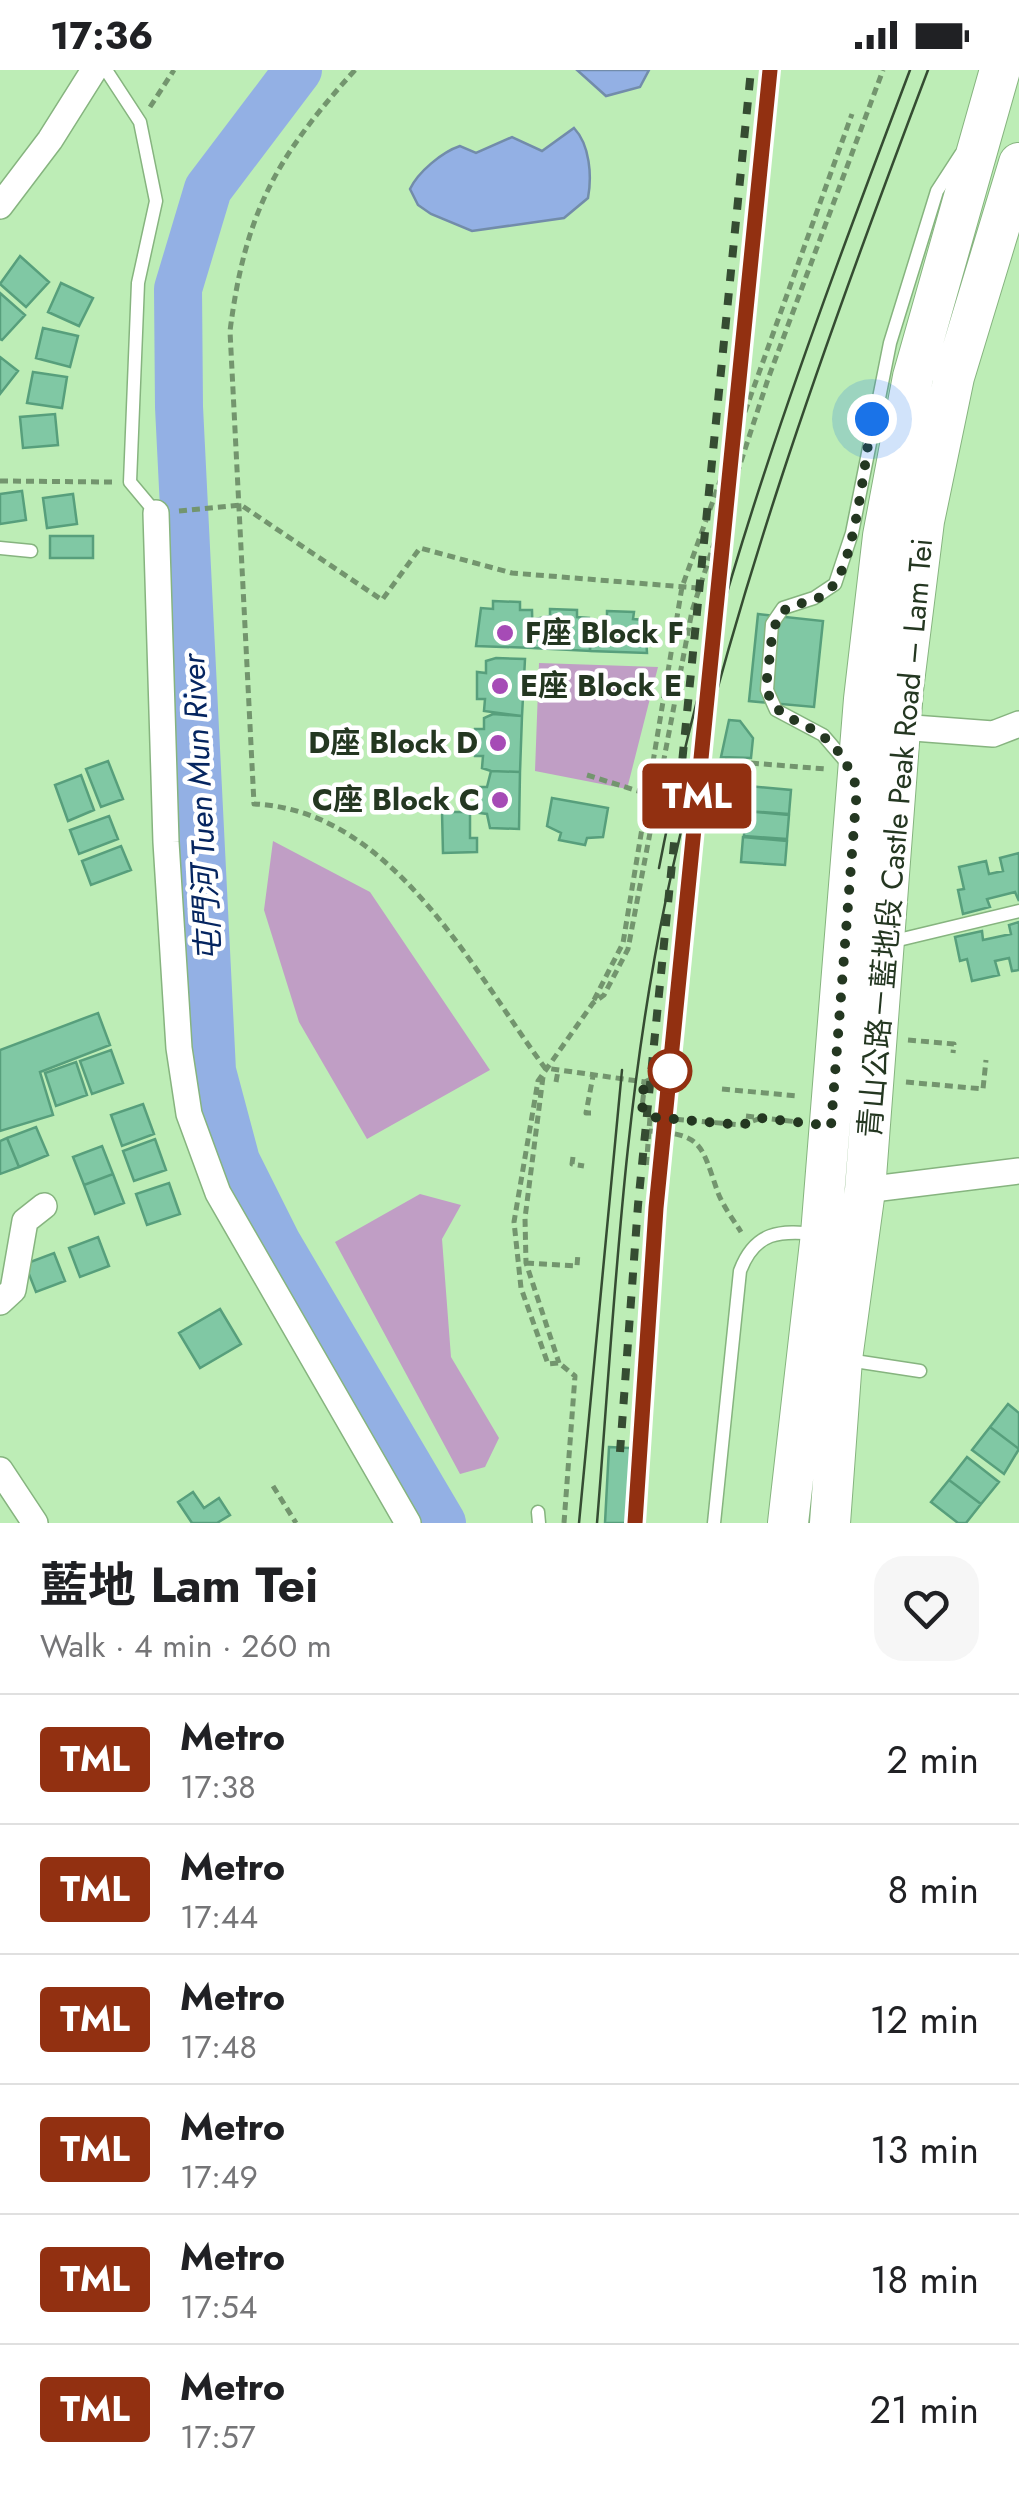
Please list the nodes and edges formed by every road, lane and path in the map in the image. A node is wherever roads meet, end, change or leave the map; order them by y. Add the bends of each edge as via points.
1 (94, 70) edge
2 (106, 70) edge
3 (174, 70) edge
4 (355, 70) edge
5 (884, 70) edge
6 (1000, 70) edge
7 (852, 114) dead end
8 (140, 122) junction
9 (982, 122) junction
10 (1019, 164) edge
11 (0, 206) edge
12 (0, 481) edge
13 (130, 482) junction
14 (237, 505) junction
15 (162, 512) junction
16 (0, 548) edge
17 (30, 551) dead end
18 (682, 587) junction
19 (700, 588) junction
20 (1019, 724) edge
21 (900, 726) junction
22 (725, 761) dead end
23 (587, 775) dead end
24 (844, 779) junction
25 (648, 794) junction
26 (657, 796) junction
27 (1019, 912) edge
28 (884, 943) junction
29 (593, 1003) junction
30 (908, 1040) dead end
31 (953, 1053) dead end
32 (986, 1060) dead end
33 (558, 1071) junction
34 (543, 1075) junction
35 (658, 1075) dead end
36 (593, 1076) junction
37 (556, 1082) dead end
38 (644, 1082) junction
39 (904, 1082) dead end
40 (722, 1089) dead end
41 (590, 1113) dead end
42 (832, 1113) junction
43 (746, 1116) dead end
44 (650, 1117) junction
45 (761, 1118) junction
46 (649, 1132) junction
47 (573, 1157) dead end
48 (584, 1166) dead end
49 (646, 1169) dead end
50 (1019, 1171) edge
51 (865, 1190) junction
52 (44, 1206) dead end
53 (821, 1234) junction
54 (750, 1247) junction
55 (578, 1254) dead end
56 (526, 1263) junction
57 (0, 1302) edge
58 (842, 1359) junction
59 (559, 1364) junction
60 (920, 1371) dead end
61 (0, 1470) edge
62 (272, 1486) dead end
63 (35, 1523) edge
64 (296, 1523) edge
65 (408, 1523) edge
66 (564, 1523) edge
67 (714, 1523) edge
68 (788, 1523) edge
69 (830, 1523) edge

1 - 11 street
2 - 8 lane
3 - 8 path
4 - 14 path via 288,150 249,233 230,331
5 - 19 path via 768,379
6 - 9 main road, 青山公路－藍地段 Castle Peak Road – Lam Tei
7 - 18 path
8 - 13 lane via 156,201 138,284
9 - 24 main road, 青山公路－藍地段 Castle Peak Road – Lam Tei via 913,377
9 - 24 lane via 936,190 890,343 852,532 834,584 784,608 772,624 767,690 776,710 823,735 845,758
10 - 21 main road, 青山公路－藍地段 Castle Peak Road – Lam Tei via 954,377 924,521
12 - 13 path
13 - 15 lane
14 - 15 path
14 - 18 path via 382,600 420,548 512,573
14 - 34 path via 254,804 291,805 351,833 407,880
15 - 65 street via 167,861 189,1114 218,1193
16 - 17 lane
18 - 19 path
18 - 25 path
19 - 26 path
20 - 21 street via 994,734
21 - 28 main road, 青山公路－藍地段 Castle Peak Road – Lam Tei
22 - 24 path
23 - 25 path
24 - 42 main road, 青山公路－藍地段 Castle Peak Road – Lam Tei
25 - 26 path
25 - 29 path via 623,943
26 - 29 path via 628,949
27 - 28 lane
28 - 51 main road, 青山公路－藍地段 Castle Peak Road – Lam Tei
29 - 34 path
30 - 31 path via 954,1044
32 - 39 path via 984,1089
33 - 34 path
33 - 36 path
33 - 37 path
34 - 56 path via 525,1218
34 - 59 path via 514,1222 521,1288 548,1364
35 - 38 path
36 - 38 path
36 - 41 path
38 - 44 path via 642,1107
40 - 42 path
42 - 45 path
42 - 53 main road, 青山公路－藍地段 Castle Peak Road – Lam Tei
43 - 45 path
44 - 45 path via 742,1125
44 - 46 path
46 - 49 path
46 - 54 path via 700,1144 718,1195
47 - 48 path via 572,1164
50 - 51 street
51 - 58 main road, 青山公路－藍地段 Castle Peak Road – Lam Tei
52 - 57 street via 25,1220 13,1290
53 - 54 lane via 786,1230
53 - 68 main road, 青山公路－藍地段 Castle Peak Road – Lam Tei
54 - 67 lane via 740,1270
55 - 56 path via 577,1266
56 - 59 path
58 - 60 lane
58 - 69 main road, 青山公路－藍地段 Castle Peak Road – Lam Tei
59 - 66 path via 576,1376
61 - 63 street
62 - 64 path

